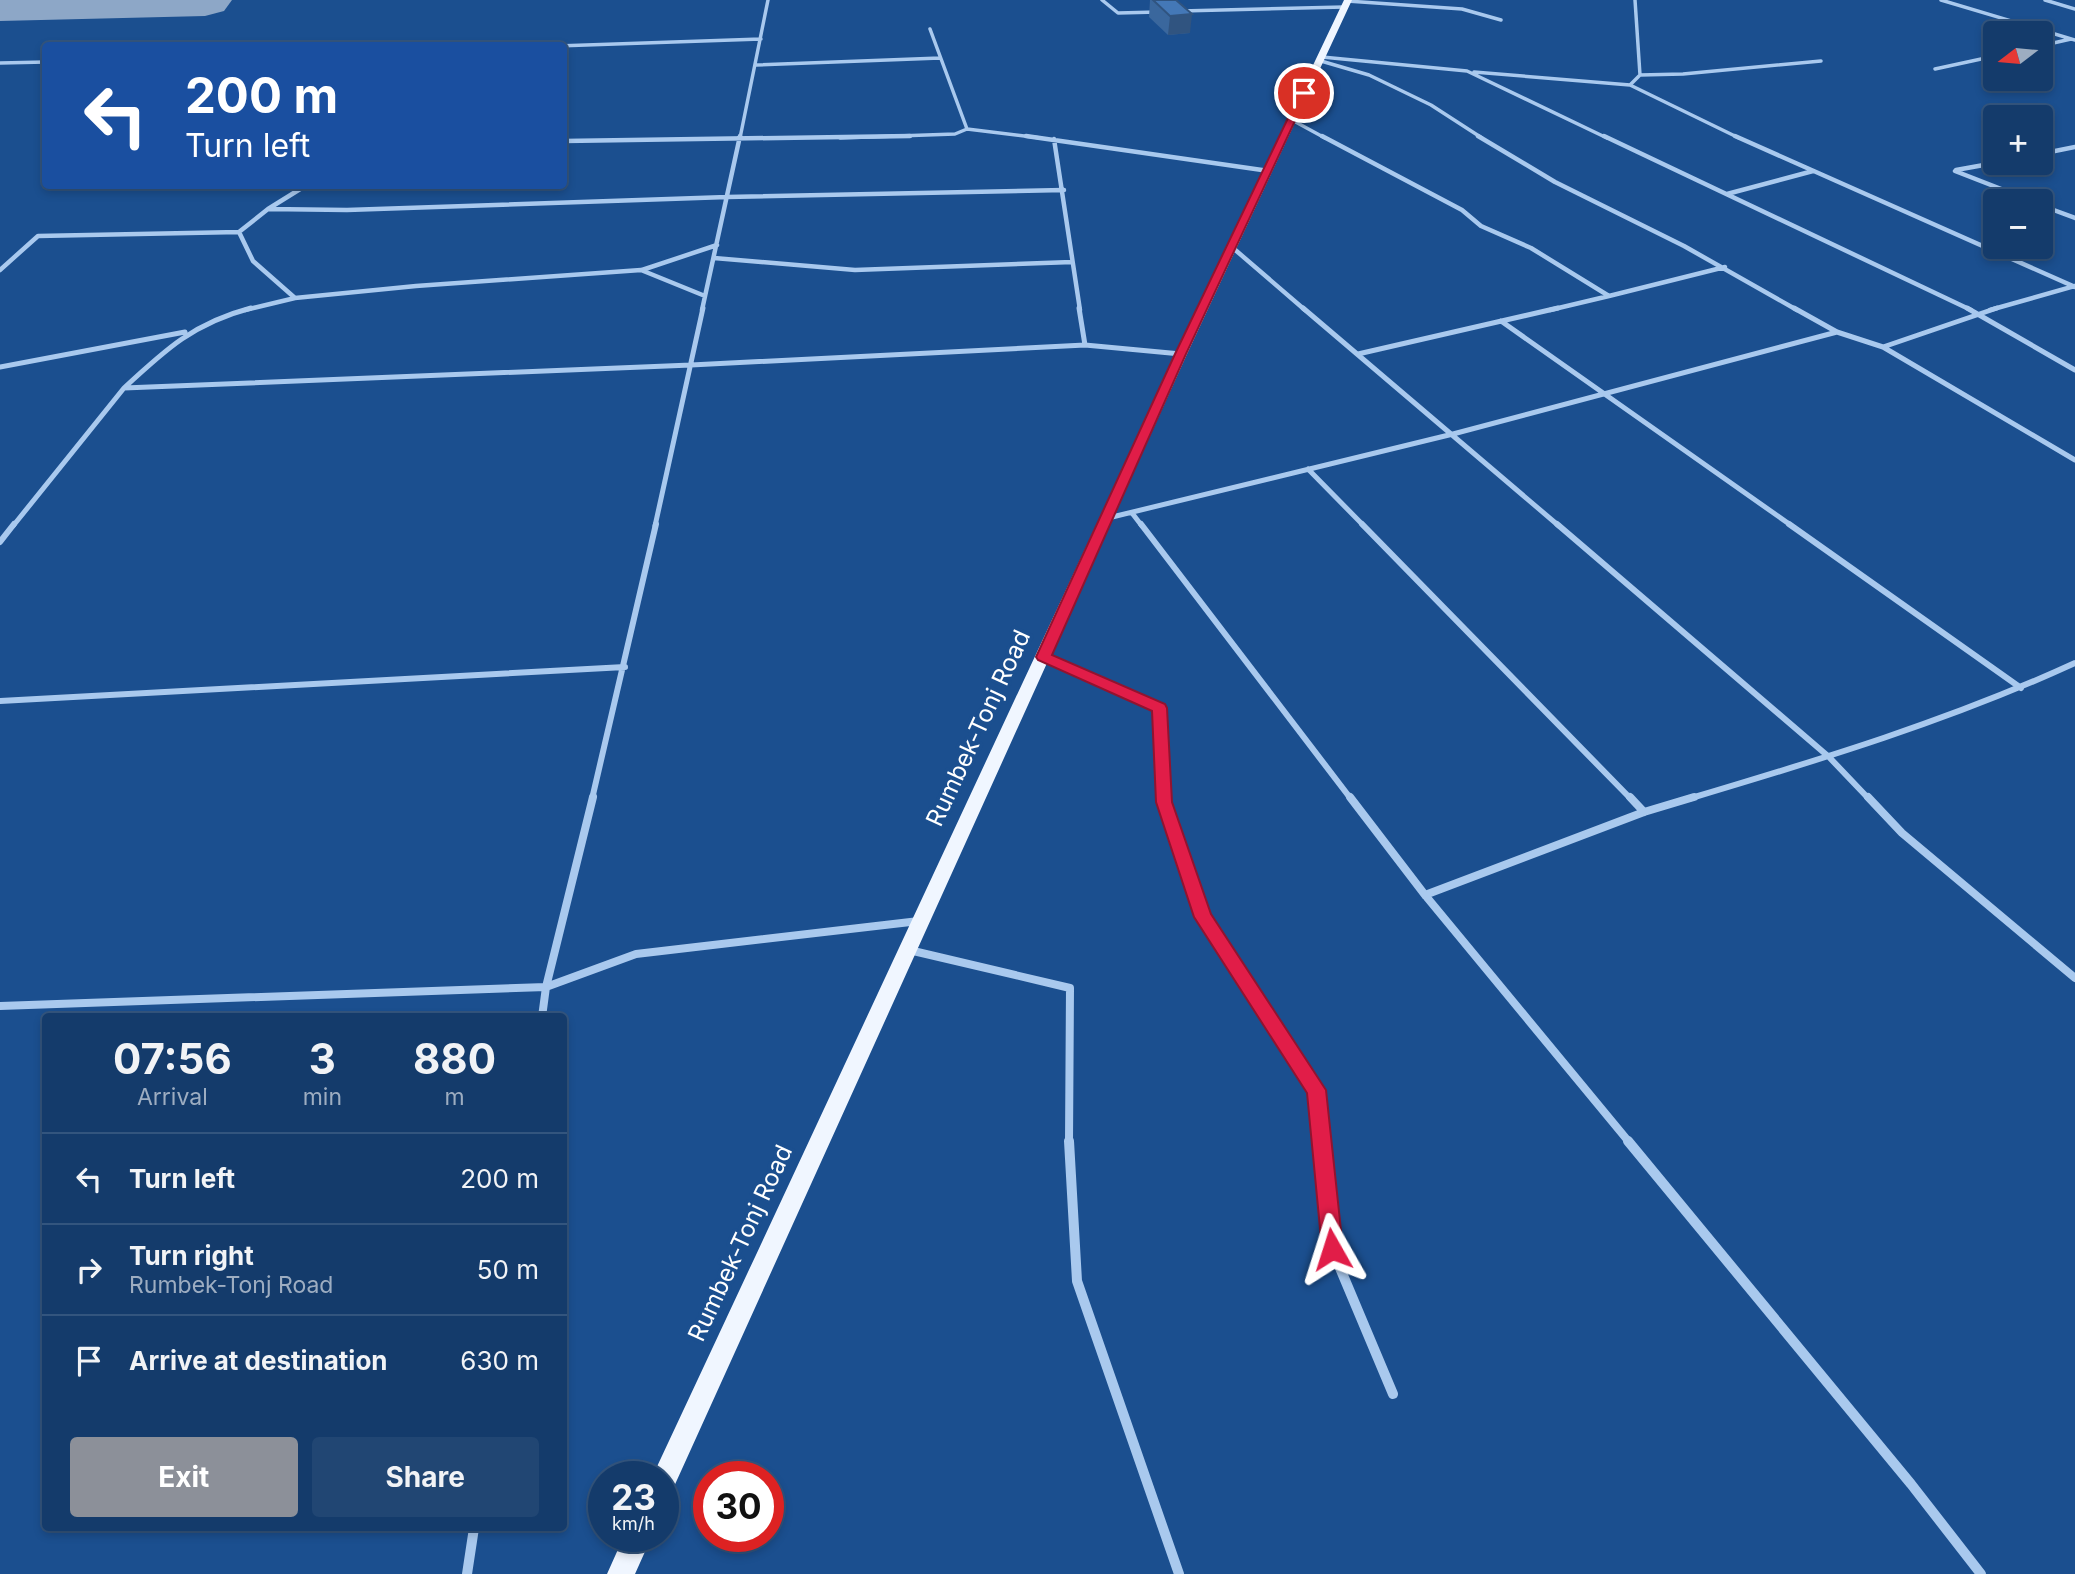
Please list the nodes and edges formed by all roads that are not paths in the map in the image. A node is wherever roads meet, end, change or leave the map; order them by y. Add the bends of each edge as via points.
1 (768, 0) edge
2 (1102, 0) edge
3 (1635, 0) edge
4 (1941, 0) edge
5 (2045, 0) edge
6 (1346, 3) edge
7 (2075, 9) edge
8 (1158, 12) edge
9 (1172, 12) edge
10 (1501, 20) dead end
11 (929, 29) dead end
12 (761, 39) junction
13 (2074, 39) edge
14 (2053, 43) edge
15 (567, 46) edge
16 (940, 58) junction
17 (1321, 59) junction
18 (1983, 59) edge
19 (1821, 61) dead end
20 (42, 62) edge
21 (0, 63) edge
22 (756, 65) junction
23 (1935, 69) dead end
24 (1467, 71) junction
25 (1640, 75) junction
26 (1630, 85) junction
27 (1292, 120) junction
28 (967, 129) junction
29 (740, 137) junction
30 (1054, 139) junction
31 (567, 141) edge
32 (2075, 147) edge
33 (2053, 151) edge
34 (1983, 165) edge
35 (1269, 171) junction
36 (1813, 171) junction
37 (300, 189) edge
38 (2001, 189) edge
39 (1064, 190) junction
40 (1726, 194) junction
41 (727, 197) junction
42 (268, 209) junction
43 (2053, 210) edge
44 (2075, 218) edge
45 (239, 232) junction
46 (717, 245) junction
47 (1233, 248) junction
48 (714, 258) junction
49 (1072, 262) junction
50 (1725, 267) junction
51 (0, 270) edge
52 (641, 270) junction
53 (2075, 287) edge
54 (705, 296) junction
55 (1609, 296) junction
56 (295, 298) junction
57 (1978, 313) junction
58 (1501, 321) junction
59 (189, 331) junction
60 (1838, 332) junction
61 (1085, 345) junction
62 (1882, 347) junction
63 (1181, 354) junction
64 (1358, 354) junction
65 (691, 365) junction
66 (0, 367) edge
67 (2075, 370) edge
68 (124, 388) junction
69 (1605, 394) junction
70 (1452, 434) junction
71 (2075, 460) edge
72 (1308, 469) junction
73 (1132, 513) junction
74 (1108, 519) junction
75 (0, 542) edge
76 (1044, 657) junction
77 (2075, 663) edge
78 (625, 667) junction
79 (2021, 688) junction
80 (0, 701) edge
81 (1829, 757) junction
82 (1644, 812) junction
83 (1424, 895) junction
84 (921, 921) junction
85 (908, 950) junction
86 (2075, 978) edge
87 (546, 987) junction
88 (0, 1006) edge
89 (543, 1013) edge
90 (1393, 1394) dead end
91 (673, 1461) edge
92 (474, 1531) edge
93 (631, 1552) edge
94 (467, 1574) edge
95 (621, 1574) edge
96 (1179, 1574) edge
97 (1981, 1574) edge

1 - 12 street
2 - 8 street via 1118,13
3 - 25 street
4 - 13 street
5 - 7 street
6 - 9 street
6 - 10 street via 1462,9
6 - 17 main road, Rumbek-Tonj Road
11 - 16 street
12 - 15 street
12 - 22 street
13 - 14 street
16 - 22 street
16 - 28 street
17 - 24 street
17 - 27 main road, Rumbek-Tonj Road
17 - 50 street via 1369,75 1432,105 1555,182
18 - 23 street
19 - 25 street
20 - 21 street
22 - 29 street
24 - 26 street
24 - 40 street
25 - 26 street
26 - 36 street
27 - 35 main road, Rumbek-Tonj Road
27 - 55 street via 1462,210 1481,226 1531,248
28 - 29 street via 955,134 843,139
28 - 30 street
29 - 31 street
29 - 41 street
30 - 35 street
30 - 39 street
32 - 33 street
34 - 38 street via 1955,171
35 - 47 main road, Rumbek-Tonj Road
36 - 40 street
36 - 53 street
37 - 42 street
39 - 41 street
39 - 49 street
40 - 57 street
41 - 42 street
41 - 46 street
42 - 45 street
43 - 44 street
45 - 51 street via 38,236
45 - 56 street via 267,273
46 - 48 street
46 - 52 street
47 - 63 main road, Rumbek-Tonj Road
47 - 64 street
48 - 49 street via 855,270
48 - 54 street
49 - 61 street
50 - 55 street
50 - 60 street
52 - 54 street
52 - 56 street
53 - 57 street
54 - 65 street
55 - 58 street
56 - 59 street via 244,309
57 - 62 street
57 - 67 street
58 - 64 street
58 - 69 street
59 - 66 street
59 - 68 street
60 - 62 street
60 - 69 street
61 - 63 street
61 - 65 street
62 - 71 street
63 - 74 main road, Rumbek-Tonj Road
64 - 70 street
65 - 68 street
65 - 78 street
68 - 75 street
69 - 70 street
69 - 79 street
70 - 72 street
70 - 81 street
72 - 73 street
72 - 82 street
73 - 74 street
73 - 83 street
74 - 76 main road, Rumbek-Tonj Road
76 - 84 main road, Rumbek-Tonj Road
76 - 90 street via 1160,708 1164,802 1203,917 1316,1090 1332,1249
77 - 79 street
78 - 80 street
78 - 87 street
79 - 81 street
81 - 82 street
81 - 86 street via 1902,833
82 - 83 street
83 - 97 street
84 - 85 main road, Rumbek-Tonj Road
84 - 87 street via 636,954
85 - 91 main road, Rumbek-Tonj Road
85 - 96 street via 1070,988 1069,1174 1077,1281
87 - 88 street
87 - 89 street
92 - 94 street
93 - 95 main road

